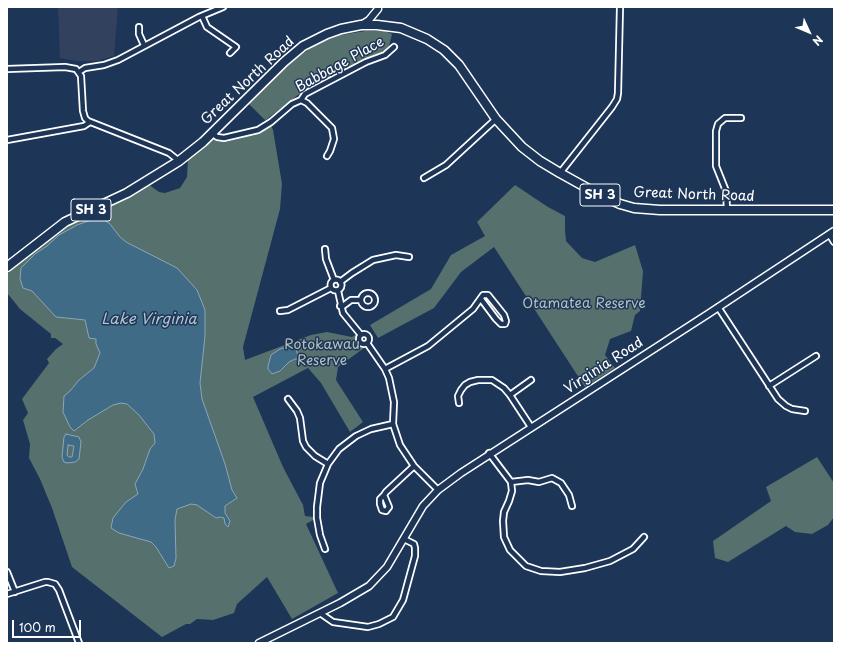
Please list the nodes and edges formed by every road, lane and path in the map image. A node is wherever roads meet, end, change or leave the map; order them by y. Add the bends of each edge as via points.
1 (223, 7) edge
2 (620, 7) edge
3 (378, 8) edge
4 (202, 16) junction
5 (362, 25) junction
6 (377, 25) junction
7 (139, 27) dead end
8 (144, 45) junction
9 (394, 47) dead end
10 (230, 53) dead end
11 (7, 69) edge
12 (79, 72) junction
13 (301, 100) junction
14 (741, 118) dead end
15 (496, 119) junction
16 (90, 122) junction
17 (212, 133) junction
18 (7, 140) edge
19 (327, 156) dead end
20 (180, 161) junction
21 (560, 173) junction
22 (424, 178) dead end
23 (727, 210) junction
24 (834, 210) edge
25 (832, 232) edge
26 (834, 242) edge
27 (325, 250) dead end
28 (409, 257) dead end
29 (7, 267) edge
30 (334, 280) junction
31 (340, 282) junction
32 (331, 288) junction
33 (338, 291) junction
34 (361, 300) dead end
35 (483, 301) junction
36 (494, 301) junction
37 (340, 306) junction
38 (718, 307) junction
39 (280, 311) dead end
40 (816, 356) dead end
41 (385, 369) junction
42 (531, 380) dead end
43 (769, 386) junction
44 (510, 395) junction
45 (288, 399) dead end
46 (459, 403) dead end
47 (805, 411) dead end
48 (393, 424) junction
49 (531, 427) junction
50 (489, 453) junction
51 (328, 464) junction
52 (414, 466) junction
53 (511, 482) junction
54 (438, 490) junction
55 (384, 495) dead end
56 (572, 506) dead end
57 (644, 537) dead end
58 (404, 539) junction
59 (325, 549) dead end
60 (7, 572) edge
61 (15, 592) junction
62 (7, 594) edge
63 (320, 613) junction
64 (80, 643) edge
65 (259, 643) edge

1 - 4 street
2 - 21 street via 617,99
3 - 5 street via 370,20
3 - 6 street
4 - 8 street
4 - 10 street via 207,27 236,47
5 - 6 highway, Great North Road / SH 3
5 - 17 highway, Great North Road / SH 3 via 334,31 303,46
6 - 15 highway, Great North Road / SH 3 via 401,28 444,50 467,75
7 - 8 street
8 - 12 street via 111,63 88,67
9 - 13 street, Babbage Place via 385,55 366,62 305,94
11 - 12 street via 65,67 74,68
12 - 16 street via 82,79 83,115
13 - 17 street, Babbage Place via 258,130 224,138 217,138
13 - 19 street via 332,128 334,139
14 - 23 street via 724,118 716,131 716,166 726,191
15 - 21 highway, Great North Road / SH 3 via 522,147
15 - 22 street via 446,165
16 - 18 street via 84,126
16 - 20 street via 169,153
17 - 20 highway, Great North Road / SH 3
20 - 29 highway, Great North Road / SH 3 via 127,193 65,222
21 - 23 highway, Great North Road / SH 3 via 608,199 634,208
23 - 24 highway, Great North Road / SH 3
25 - 26 street
25 - 38 street, Virginia Road
27 - 30 street
28 - 31 street via 396,255 373,260
30 - 31 street
30 - 32 street
31 - 33 street via 342,286
32 - 33 street
32 - 39 street via 288,310
33 - 37 street
34 - 37 street via 351,300
35 - 36 street
35 - 36 street via 483,295 488,295
35 - 36 street via 496,320 505,324 504,315
35 - 41 street via 428,346
37 - 41 street via 345,317 361,335 367,335 367,343
38 - 43 street
38 - 49 street, Virginia Road
40 - 43 street
41 - 48 street via 394,402
42 - 44 street
43 - 47 street via 786,406
44 - 46 street via 492,380 478,380 470,382 461,390 458,396
44 - 49 street
45 - 51 street via 300,418 302,441 315,456
48 - 51 street via 371,429 356,436 340,449
48 - 52 street via 400,446
49 - 50 street, Virginia Road
50 - 53 street
50 - 54 street, Virginia Road
51 - 59 street via 320,484 317,508 320,535
52 - 54 street
52 - 55 street
53 - 56 street via 539,482 552,478 561,483 569,495
53 - 57 street via 512,491 504,512 504,537 510,550 526,566 541,571 560,572 585,568 610,561 634,549
54 - 58 street, Virginia Road via 423,506
58 - 63 street, Virginia Road via 387,567 369,586
58 - 63 street via 414,544 415,556 403,600 393,617 368,627 333,622
60 - 61 street
61 - 62 street
61 - 64 street via 45,582 55,584
63 - 65 street, Virginia Road

